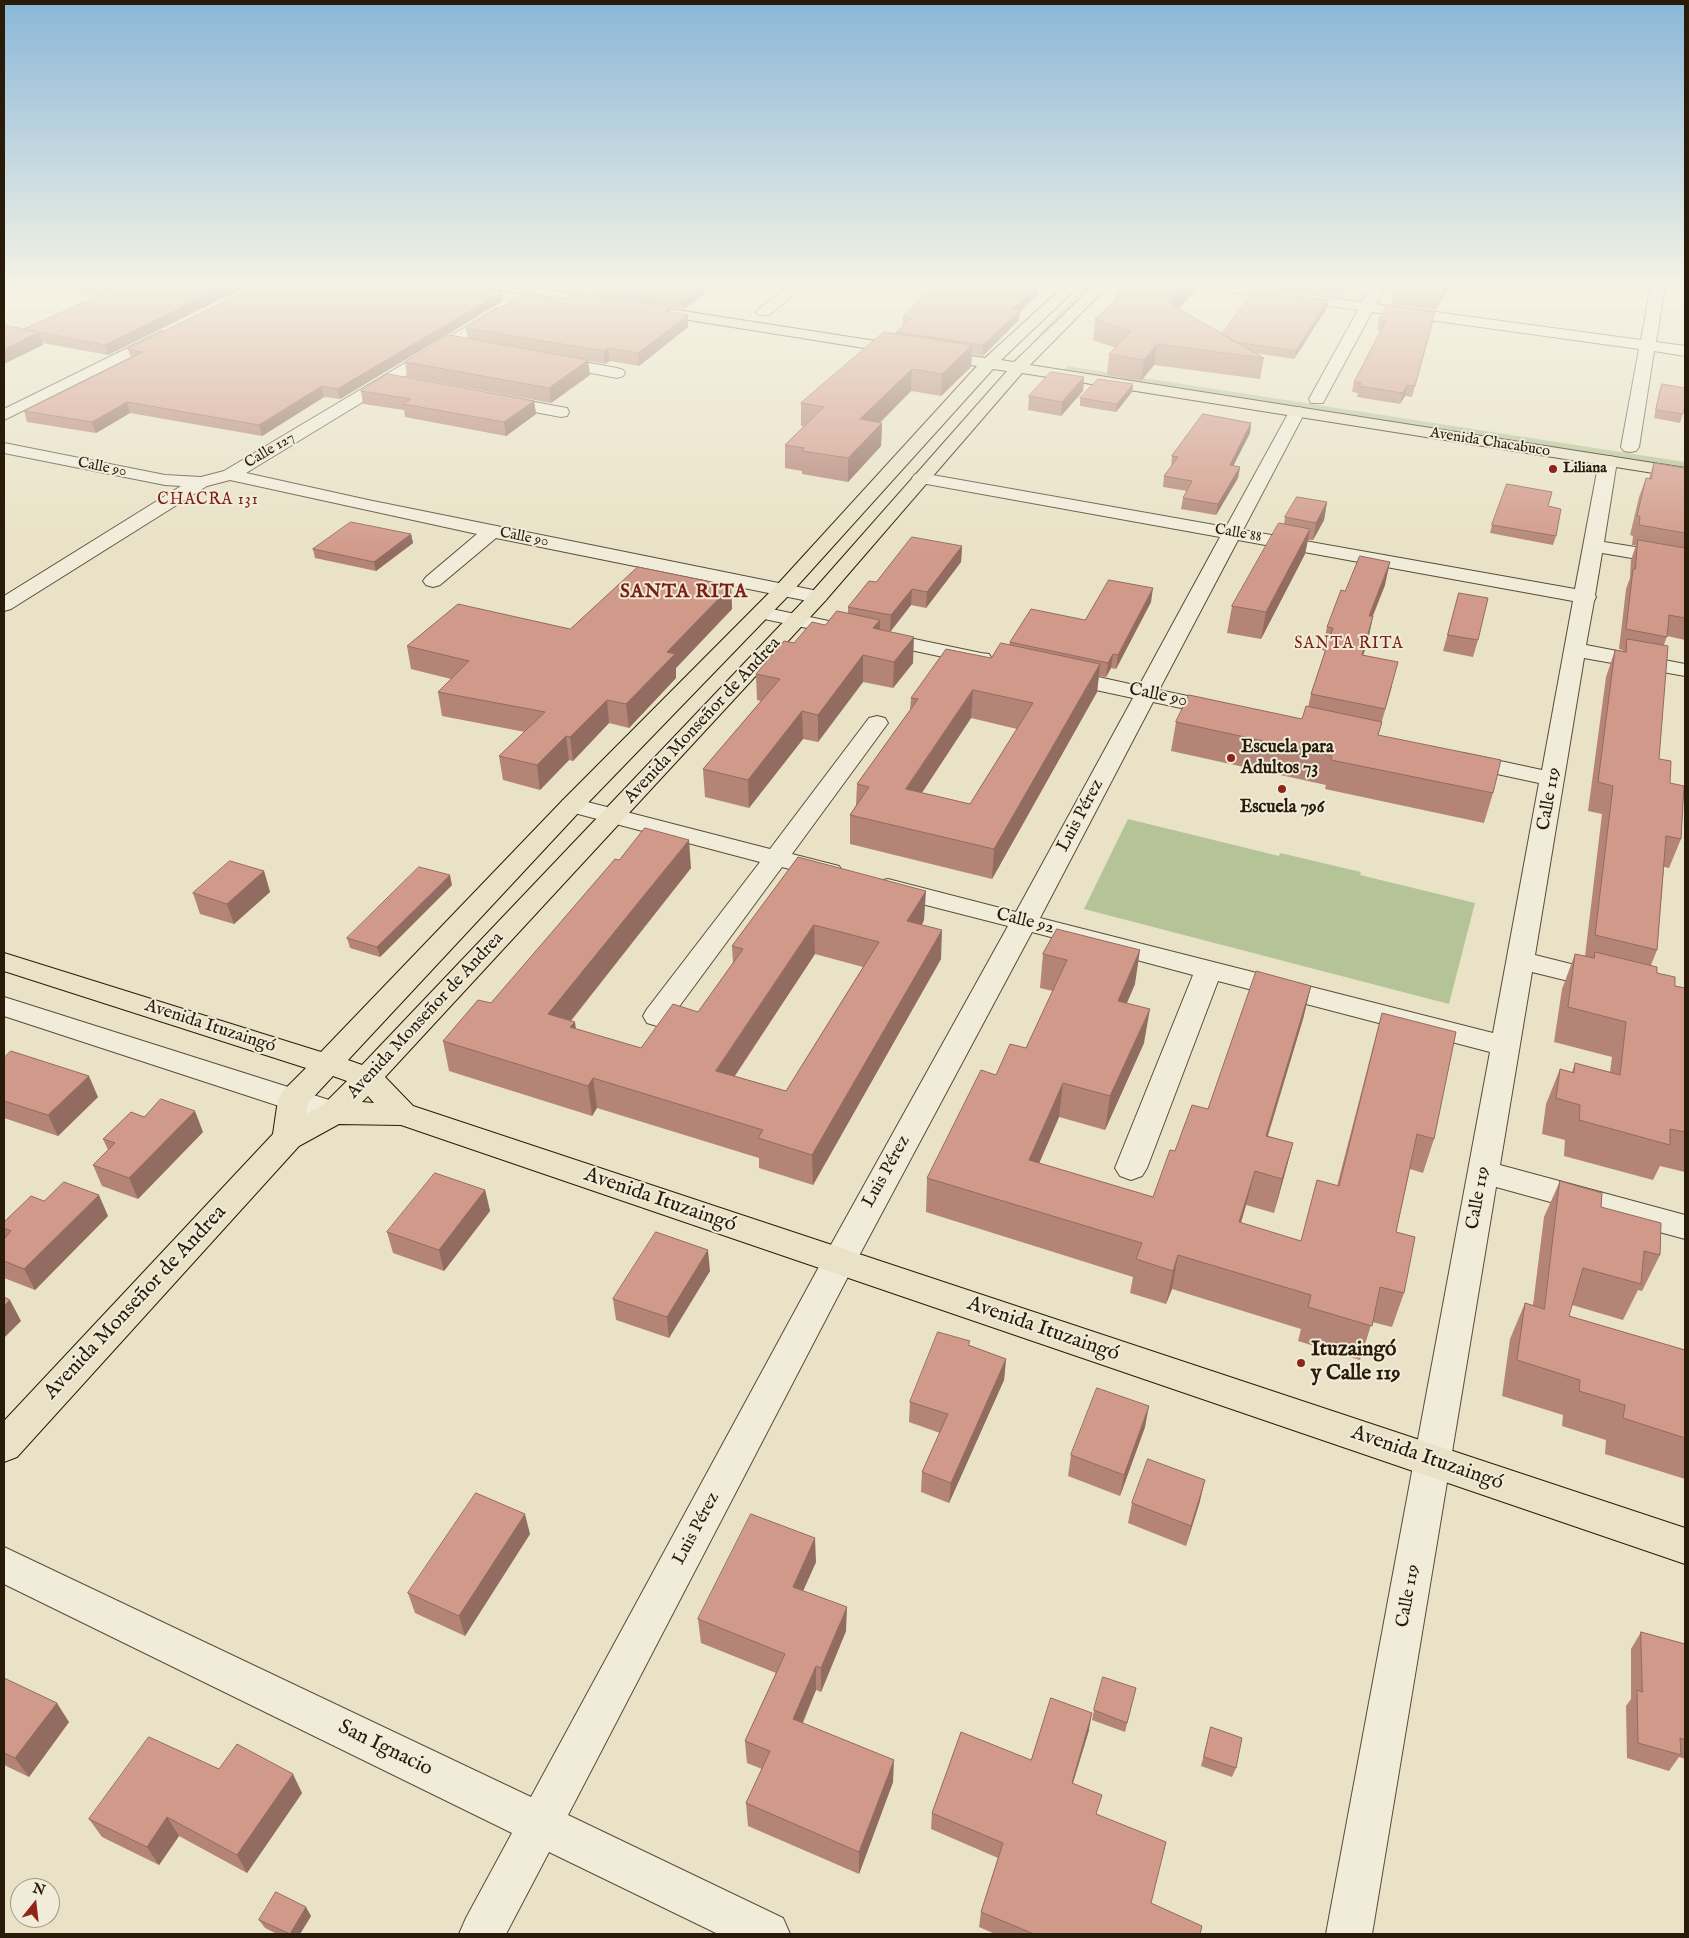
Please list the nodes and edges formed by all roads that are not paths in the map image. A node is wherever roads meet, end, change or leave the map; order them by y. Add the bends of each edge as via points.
1 (83, 375) edge
2 (396, 375) edge
3 (979, 375) edge
4 (1012, 375) edge
5 (1118, 375) edge
6 (1322, 375) edge
7 (1638, 375) edge
8 (388, 380) junction
9 (407, 383) edge
10 (484, 398) edge
11 (1304, 402) junction
12 (1337, 402) dead end
13 (561, 412) dead end
14 (4, 415) edge
15 (4, 448) edge
16 (1649, 450) dead end
17 (1616, 451) junction
18 (1685, 473) edge
19 (230, 476) junction
20 (921, 478) junction
21 (201, 482) junction
22 (492, 531) junction
23 (1233, 533) junction
24 (1594, 546) junction
25 (1685, 561) edge
26 (433, 581) dead end
27 (784, 590) junction
28 (1586, 596) junction
29 (818, 597) junction
30 (4, 605) edge
31 (762, 613) junction
32 (798, 620) junction
33 (1576, 650) junction
34 (1001, 663) edge
35 (1685, 670) edge
36 (1040, 671) edge
37 (1147, 694) junction
38 (1244, 714) edge
39 (877, 723) dead end
40 (1447, 757) edge
41 (1553, 779) junction
42 (572, 805) junction
43 (613, 816) junction
44 (776, 858) junction
45 (1024, 922) junction
46 (1522, 961) junction
47 (4, 962) edge
48 (1208, 970) junction
49 (1628, 987) edge
50 (4, 1006) edge
51 (657, 1016) dead end
52 (1506, 1046) junction
53 (328, 1064) junction
54 (368, 1077) junction
55 (294, 1100) junction
56 (334, 1113) junction
57 (402, 1114) junction
58 (288, 1138) junction
59 (1131, 1168) dead end
60 (1484, 1172) junction
61 (1685, 1227) edge
62 (838, 1261) junction
63 (4, 1446) edge
64 (1433, 1461) junction
65 (1685, 1546) edge
66 (4, 1565) edge
67 (540, 1824) junction
68 (482, 1934) edge
69 (767, 1934) edge
70 (1349, 1934) edge

1 - 14 street
2 - 8 street, Calle 127
3 - 27 main road, Avenida Monseñor de Andrea
4 - 20 main road, Avenida Monseñor de Andrea
5 - 11 main road, Avenida Chacabuco
6 - 11 street, Luis Pérez
7 - 17 street, Calle 119
8 - 9 street
8 - 19 street, Calle 127
10 - 13 street
11 - 12 main road, Avenida Chacabuco
11 - 17 main road, Avenida Chacabuco
11 - 23 street, Luis Pérez
15 - 21 street, Calle 90 via 165,480
16 - 17 main road, Avenida Chacabuco
17 - 18 main road, Avenida Chacabuco
17 - 24 street, Calle 119
19 - 21 street, Calle 127
19 - 22 street, Calle 90
20 - 23 street, Calle 88
20 - 29 main road, Avenida Monseñor de Andrea
21 - 30 street, Calle 127
22 - 26 street
22 - 27 street, Calle 90
23 - 28 street, Calle 88
23 - 37 street, Luis Pérez
24 - 25 street
24 - 28 street, Calle 119
27 - 29 street, Calle 90
27 - 31 main road, Avenida Monseñor de Andrea
28 - 33 street, Calle 119
29 - 32 main road, Avenida Monseñor de Andrea
31 - 32 street
31 - 42 main road, Avenida Monseñor de Andrea
32 - 34 street
32 - 43 main road, Avenida Monseñor de Andrea
33 - 35 street
33 - 41 street, Calle 119
36 - 37 street, Calle 90
37 - 38 street, Calle 90
37 - 45 street, Luis Pérez
39 - 44 street
40 - 41 street
41 - 46 street, Calle 119
42 - 43 street, Calle 92
42 - 53 main road, Avenida Monseñor de Andrea
43 - 44 street, Calle 92
43 - 54 main road, Avenida Monseñor de Andrea
44 - 45 street, Calle 92
44 - 51 street
45 - 48 street, Calle 92
45 - 62 street, Luis Pérez
46 - 49 street
46 - 52 street, Calle 119
47 - 53 main road, Avenida Ituzaingó
48 - 52 street, Calle 92
48 - 59 street
50 - 55 street, Avenida Ituzaingó
52 - 60 street, Calle 119
53 - 54 main road, Avenida Ituzaingó
53 - 55 main road, Avenida Monseñor de Andrea
54 - 56 main road, Avenida Monseñor de Andrea
54 - 57 main road, Avenida Ituzaingó
55 - 56 street, Avenida Ituzaingó
55 - 58 main road
56 - 57 main road, Avenida Ituzaingó
56 - 58 main road, Avenida Monseñor de Andrea
57 - 62 main road, Avenida Ituzaingó
58 - 63 main road, Avenida Monseñor de Andrea
60 - 61 street
60 - 64 street, Calle 119
62 - 64 main road, Avenida Ituzaingó
62 - 67 street, Luis Pérez
64 - 65 main road, Avenida Ituzaingó
64 - 70 street, Calle 119
66 - 67 street, San Ignacio
67 - 68 street, Luis Pérez
67 - 69 street, San Ignacio

